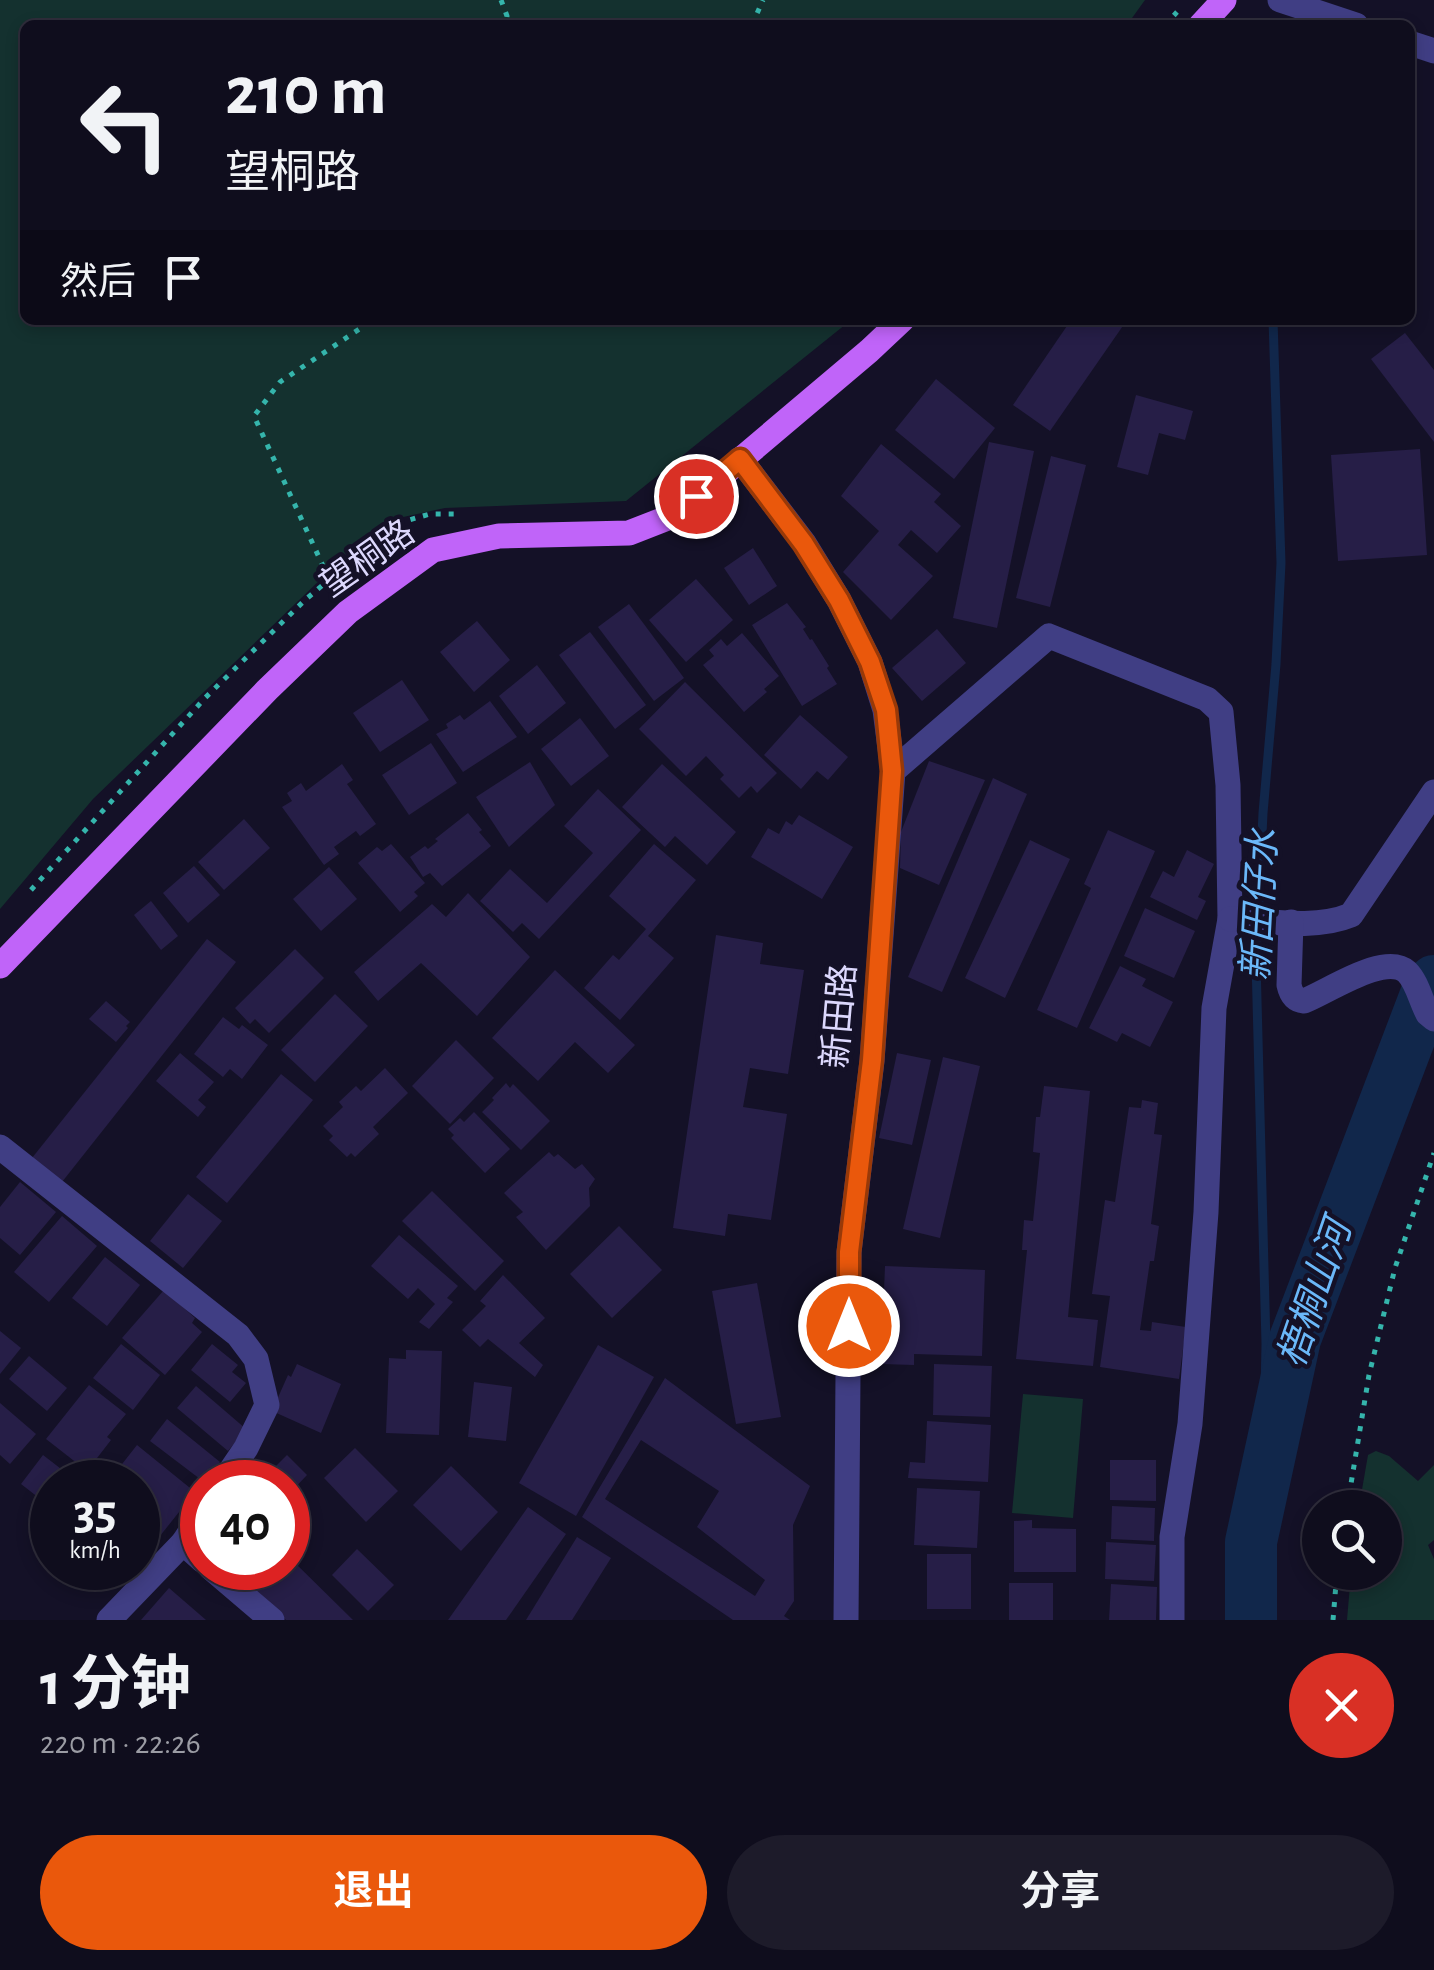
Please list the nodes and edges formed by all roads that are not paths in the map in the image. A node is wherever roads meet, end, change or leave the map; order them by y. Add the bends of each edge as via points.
1 (1224, 0) edge
2 (1280, 0) edge
3 (1206, 20) edge
4 (1341, 20) edge
5 (897, 325) edge
6 (740, 459) junction
7 (892, 771) junction
8 (1434, 792) edge
9 (1230, 919) junction
10 (1291, 922) junction
11 (0, 966) edge
12 (1434, 1019) edge
13 (0, 1147) edge
14 (238, 1460) edge
15 (180, 1562) edge
16 (237, 1590) edge
17 (109, 1620) edge
18 (272, 1620) edge
19 (846, 1620) edge
20 (1172, 1620) edge

1 - 3 main road
2 - 4 street
5 - 6 main road, 望桐路
6 - 7 street, 新田路 via 813,558 870,662 886,710
6 - 11 main road, 望桐路 via 675,515 629,533 499,536 433,550 348,612
7 - 9 street via 1049,636 1207,699 1221,712
7 - 19 street, 新田路 via 872,1060 849,1252
8 - 10 street via 1351,915
9 - 10 street
9 - 20 street via 1214,1008 1205,1232 1190,1424 1172,1537
10 - 12 street via 1289,984 1298,1000 1392,965 1408,973
13 - 14 street via 238,1336 256,1359 267,1405
15 - 17 street
16 - 18 street

